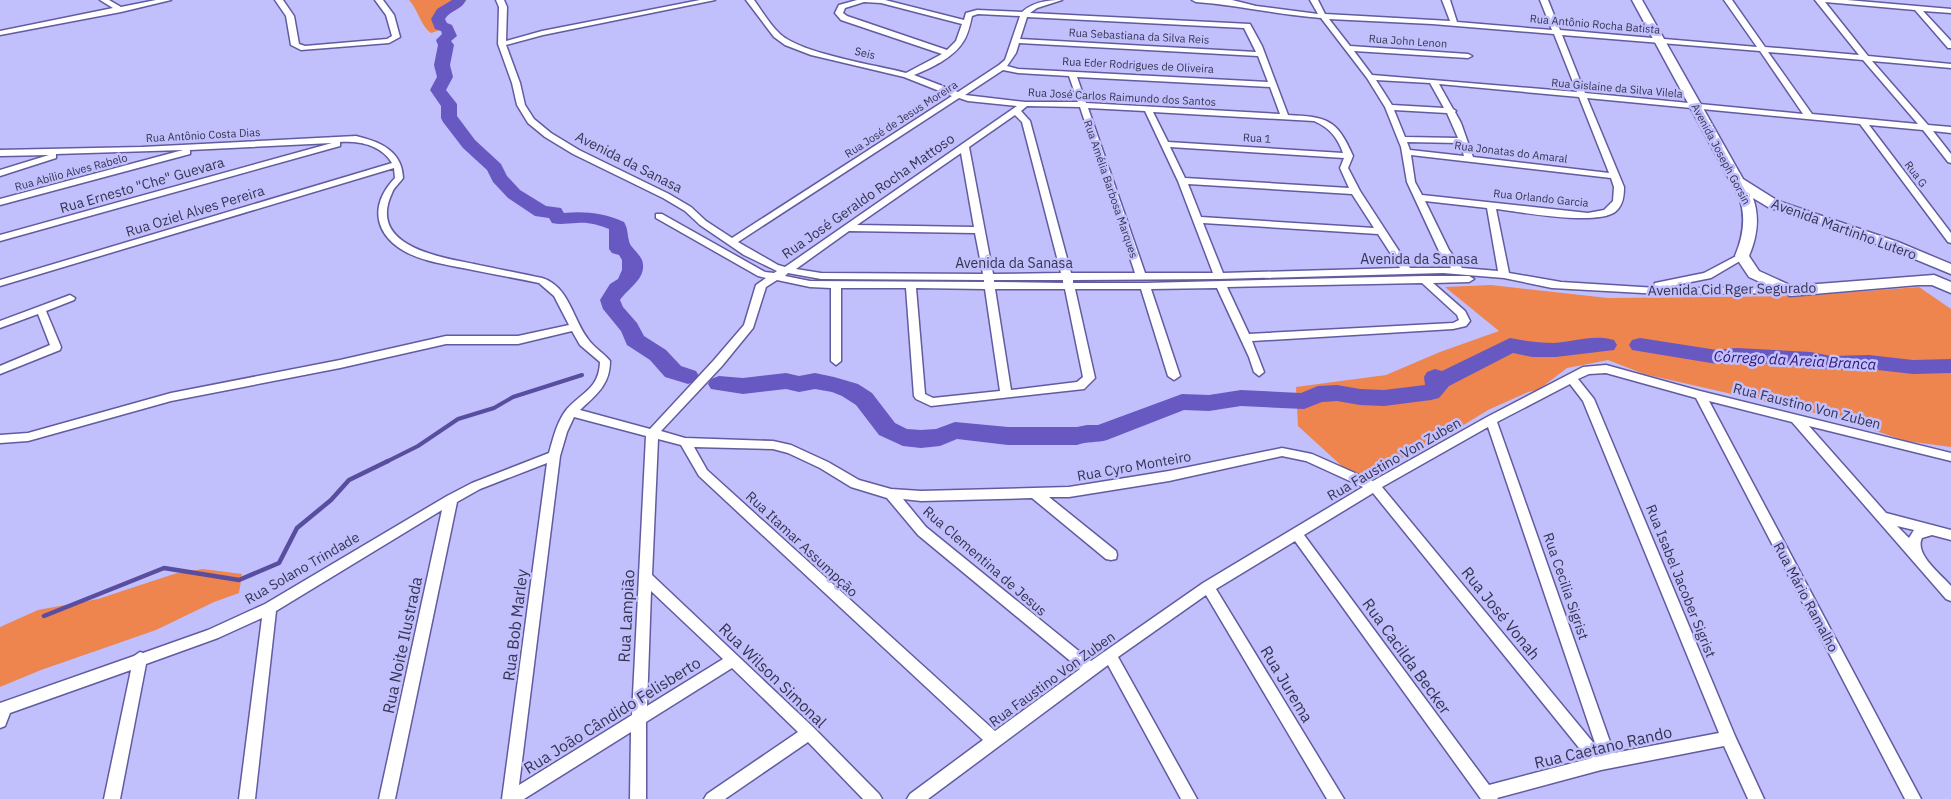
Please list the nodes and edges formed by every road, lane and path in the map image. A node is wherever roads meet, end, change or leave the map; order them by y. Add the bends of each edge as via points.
1 (104, 0) edge
2 (167, 0) edge
3 (279, 0) edge
4 (379, 0) edge
5 (500, 0) edge
6 (711, 0) edge
7 (750, 0) edge
8 (1058, 0) edge
9 (1196, 0) edge
10 (1314, 0) edge
11 (1446, 0) edge
12 (1544, 0) edge
13 (1637, 0) edge
14 (1728, 0) edge
15 (1821, 0) edge
16 (1228, 1) edge
17 (1860, 1) edge
18 (1917, 8) junction
19 (121, 10) junction
20 (1951, 11) edge
21 (1023, 15) junction
22 (1322, 15) junction
23 (966, 23) junction
24 (1454, 23) junction
25 (1556, 32) junction
26 (0, 33) edge
27 (1017, 41) junction
28 (1659, 41) junction
29 (502, 44) junction
30 (1951, 46) edge
31 (1348, 48) junction
32 (1762, 50) junction
33 (947, 53) junction
34 (1260, 54) junction
35 (1468, 56) dead end
36 (1864, 58) junction
37 (1951, 66) edge
38 (1002, 67) junction
39 (1072, 73) junction
40 (907, 75) junction
41 (1370, 77) junction
42 (1433, 81) junction
43 (1272, 85) junction
44 (958, 96) junction
45 (1584, 96) junction
46 (1025, 104) junction
47 (1083, 106) junction
48 (1696, 106) junction
49 (1389, 108) junction
50 (1148, 109) junction
51 (1016, 111) junction
52 (1452, 111) junction
53 (1809, 116) junction
54 (1285, 117) junction
55 (1862, 121) junction
56 (1926, 128) junction
57 (1951, 130) edge
58 (356, 138) junction
59 (1402, 139) junction
60 (289, 141) junction
61 (1464, 142) junction
62 (1164, 144) junction
63 (964, 146) junction
64 (206, 147) junction
65 (142, 150) junction
66 (64, 152) junction
67 (1406, 152) junction
68 (0, 153) edge
69 (1349, 156) junction
70 (291, 157) junction
71 (1470, 159) junction
72 (1951, 160) edge
73 (398, 164) junction
74 (140, 165) junction
75 (0, 173) edge
76 (1732, 175) junction
77 (1614, 176) junction
78 (1182, 181) junction
79 (1355, 191) junction
80 (1420, 198) junction
81 (0, 202) edge
82 (1490, 205) junction
83 (1790, 211) junction
84 (659, 216) dead end
85 (1750, 217) junction
86 (1197, 220) junction
87 (845, 228) junction
88 (979, 230) junction
89 (1381, 231) junction
90 (0, 238) edge
91 (1951, 240) edge
92 (732, 242) junction
93 (1742, 256) junction
94 (1945, 266) edge
95 (787, 270) junction
96 (1407, 271) junction
97 (1459, 271) junction
98 (1504, 275) junction
99 (776, 277) junction
100 (1423, 279) junction
101 (1693, 279) junction
102 (1220, 280) junction
103 (1934, 280) junction
104 (989, 281) junction
105 (1068, 281) junction
106 (1143, 281) junction
107 (0, 283) edge
108 (1951, 283) edge
109 (911, 285) junction
110 (1559, 285) junction
111 (836, 286) junction
112 (1951, 288) edge
113 (1625, 290) junction
114 (1703, 291) junction
115 (1790, 291) junction
116 (70, 298) dead end
117 (40, 310) junction
118 (0, 325) edge
119 (576, 327) junction
120 (1244, 338) junction
121 (836, 361) dead end
122 (0, 370) edge
123 (1259, 372) dead end
124 (1174, 376) dead end
125 (1570, 378) junction
126 (1006, 395) junction
127 (1700, 396) junction
128 (572, 412) junction
129 (1795, 418) junction
130 (1491, 420) junction
131 (652, 434) junction
132 (0, 439) edge
133 (685, 442) junction
134 (554, 456) junction
135 (1951, 457) edge
136 (1374, 486) junction
137 (1035, 493) junction
138 (891, 494) junction
139 (451, 499) junction
140 (1884, 517) junction
141 (1932, 530) junction
142 (1296, 533) junction
143 (1951, 535) edge
144 (1916, 554) junction
145 (1111, 555) dead end
146 (646, 577) junction
147 (1208, 587) junction
148 (1951, 595) edge
149 (270, 608) junction
150 (1110, 655) junction
151 (140, 658) junction
152 (732, 661) junction
153 (1092, 669) junction
154 (1, 713) edge
155 (639, 719) junction
156 (809, 733) junction
157 (1728, 738) junction
158 (994, 740) junction
159 (1605, 762) junction
160 (1488, 796) edge
161 (112, 799) edge
162 (247, 799) edge
163 (387, 799) edge
164 (510, 799) edge
165 (638, 799) edge
166 (712, 799) edge
167 (874, 799) edge
168 (915, 799) edge
169 (1189, 799) edge
170 (1336, 799) edge
171 (1756, 799) edge
172 (1913, 799) edge

1 - 19 street
2 - 19 street
3 - 4 street via 290,16 295,46 304,48 389,41 396,37 390,15
5 - 29 street, Avenida da Sanasa via 503,8
6 - 29 street via 542,33
7 - 40 street, Seis via 777,35 788,43
8 - 21 street
9 - 16 street
10 - 22 street
11 - 24 street
12 - 25 street, Rua Orlando Garcia
13 - 28 street, Avenida Joseph Gorsin
14 - 32 street
15 - 17 street
15 - 36 street
16 - 22 street, Rua Antônio Rocha Batista via 1265,10
17 - 18 street
18 - 20 street
18 - 30 street
19 - 26 street
21 - 23 street via 977,12 969,15
21 - 27 street, Rua José de Jesus Moreira
21 - 34 street via 1247,26
22 - 24 street, Rua Antônio Rocha Batista
22 - 31 street
23 - 33 street via 959,43
23 - 33 street via 882,1 864,0 842,7 839,13 844,18
24 - 25 street, Rua Antônio Rocha Batista
25 - 28 street, Rua Antônio Rocha Batista
25 - 45 street, Rua Orlando Garcia
27 - 34 street, Rua Sebastiana da Silva Reis
27 - 38 street, Rua José de Jesus Moreira via 1012,56
28 - 32 street, Rua Antônio Rocha Batista
28 - 48 street, Avenida Joseph Gorsin
29 - 92 street, Avenida da Sanasa via 521,105 531,120 548,135 666,196
31 - 35 street, Rua John Lenon
31 - 41 street
32 - 36 street, Rua Antônio Rocha Batista
32 - 53 street
33 - 40 street
34 - 43 street
36 - 37 street, Rua Antônio Rocha Batista
36 - 56 street
38 - 39 street, Rua Eder Rodrigues de Oliveira via 1018,71
38 - 44 street, Rua José de Jesus Moreira
39 - 43 street, Rua Eder Rodrigues de Oliveira
39 - 47 street, Rua Amélia Barbosa Marques
40 - 44 street, Seis
41 - 42 street, Rua Gislaine da Silva Vilela
41 - 49 street
42 - 45 street, Rua Gislaine da Silva Vilela
42 - 52 street
43 - 54 street
44 - 46 street, Rua José Carlos Raimundo dos Santos
44 - 92 street, Rua José de Jesus Moreira
45 - 48 street, Rua Gislaine da Silva Vilela
45 - 77 street, Rua Orlando Garcia
46 - 47 street, Rua José Carlos Raimundo dos Santos
46 - 51 street, Rua José Geraldo Rocha Mattoso
47 - 50 street, Rua José Carlos Raimundo dos Santos
47 - 106 street, Rua Amélia Barbosa Marques
48 - 53 street, Rua Gislaine da Silva Vilela
48 - 76 street, Avenida Joseph Gorsin
49 - 52 street
49 - 59 street
50 - 54 street, Rua José Carlos Raimundo dos Santos
50 - 62 street
51 - 63 street, Rua José Geraldo Rocha Mattoso
51 - 105 street via 1026,120
52 - 61 street
53 - 55 street, Rua Gislaine da Silva Vilela
54 - 69 street, Rua José Carlos Raimundo dos Santos via 1316,119 1328,124 1339,132
55 - 56 street, Rua Gislaine da Silva Vilela
55 - 91 street, Rua G
56 - 57 street, Rua Gislaine da Silva Vilela
56 - 72 street
58 - 60 street, Rua Antônio Costa Dias
58 - 70 street, Rua Ernesto "Che" Guevara
58 - 73 street, Rua Antônio Costa Dias via 378,145
59 - 61 street
59 - 67 street
60 - 64 street, Rua Antônio Costa Dias
60 - 70 street via 293,147
61 - 71 street
62 - 69 street, Rua 1
62 - 78 street
63 - 87 street, Rua José Geraldo Rocha Mattoso
63 - 88 street
64 - 65 street, Rua Antônio Costa Dias
64 - 74 street, Rua Abílio Alves Rabelo
65 - 66 street, Rua Antônio Costa Dias
65 - 74 street
66 - 68 street, Rua Antônio Costa Dias
66 - 75 street
67 - 71 street, Rua Jonatas do Amaral
67 - 80 street via 1411,182
69 - 79 street via 1344,168
70 - 90 street, Rua Ernesto "Che" Guevara
71 - 77 street, Rua Jonatas do Amaral
73 - 107 street, Rua Oziel Alves Pereira
73 - 119 street via 399,178 391,185 383,209 382,220 389,233 406,248 426,257 542,281 554,289 567,306
74 - 81 street, Rua Abílio Alves Rabelo
76 - 83 street, Avenida Martinho Lutero via 1761,198
76 - 85 street, Avenida Joseph Gorsin via 1750,208
77 - 82 street, Rua Orlando Garcia via 1620,197 1617,206 1600,214 1588,216
78 - 79 street
78 - 86 street
79 - 89 street
80 - 82 street, Rua Orlando Garcia
80 - 97 street via 1444,251
82 - 98 street
83 - 85 street via 1764,210
83 - 94 street, Avenida Martinho Lutero via 1860,233
84 - 99 street, Avenida da Sanasa via 750,268
85 - 93 street, Avenida Joseph Gorsin via 1752,230
86 - 89 street
86 - 102 street
87 - 88 street
87 - 95 street, Rua José Geraldo Rocha Mattoso
88 - 104 street
89 - 96 street
92 - 95 street, Avenida da Sanasa via 765,264
93 - 101 street
93 - 115 street via 1754,274
94 - 103 street via 1928,261 1923,266
95 - 99 street, Rua José Geraldo Rocha Mattoso
95 - 104 street, Avenida da Sanasa via 821,276
96 - 97 street, Avenida da Sanasa
96 - 102 street, Avenida da Sanasa
97 - 98 street, Avenida da Sanasa
98 - 110 street, Avenida da Sanasa
99 - 111 street, Avenida da Sanasa
99 - 131 street, Rua José Geraldo Rocha Mattoso via 761,285 749,326
100 - 102 street, Avenida da Sanasa
100 - 110 street, Avenida da Sanasa via 1463,278
100 - 120 street via 1461,313 1465,321 1462,324
101 - 113 street
101 - 114 street
102 - 106 street, Avenida da Sanasa
102 - 120 street
103 - 108 street, Avenida Cid Rger Segurado
103 - 112 street
103 - 115 street, Avenida Cid Rger Segurado
104 - 105 street, Avenida da Sanasa
104 - 109 street, Avenida da Sanasa
104 - 126 street
105 - 106 street, Avenida da Sanasa
105 - 126 street via 1089,378 1080,386
106 - 124 street, Rua Amélia Barbosa Marques
109 - 111 street, Avenida da Sanasa
109 - 126 street via 920,396 931,402
110 - 113 street, Avenida Cid Rger Segurado
111 - 121 street
113 - 114 street, Avenida Cid Rger Segurado
114 - 115 street, Avenida Cid Rger Segurado
116 - 117 street
117 - 118 street
117 - 122 street via 56,347
119 - 128 street via 586,344 605,361 606,370 592,396
119 - 132 street via 518,340 446,340 171,398 28,437
120 - 123 street
125 - 127 street, Rua Faustino Von Zuben via 1587,370 1606,369
125 - 130 street, Rua Faustino Von Zuben
125 - 157 street, Rua Isabel Jacober Sigrist via 1588,399
127 - 129 street, Rua Faustino Von Zuben
127 - 172 street, Rua Mário Ramalho
128 - 131 street
128 - 134 street, Rua Bob Marley via 560,433
129 - 135 street, Rua Faustino Von Zuben
129 - 140 street
130 - 136 street, Rua Faustino Von Zuben
130 - 159 street, Rua Cecilia Sigrist
131 - 133 street
131 - 146 street, Rua Lampião
133 - 138 street via 773,445 791,449 855,484
133 - 158 street, Rua Itamar Assumpção via 703,473
134 - 139 street, Rua Solano Trindade
134 - 164 street, Rua Bob Marley
136 - 137 street, Rua Cyro Monteiro via 1308,457 1282,452 1111,487
136 - 142 street, Rua Faustino Von Zuben
136 - 159 street, Rua José Vonah
137 - 138 street, Rua Cyro Monteiro
137 - 145 street
138 - 153 street, Rua Clementina de Jesus via 922,531
139 - 149 street, Rua Solano Trindade
139 - 163 street, Rua Noite Ilustrada
140 - 141 street
140 - 144 street
141 - 143 street
141 - 144 street via 1917,534 1913,542
142 - 147 street, Rua Faustino Von Zuben
142 - 160 street, Rua Cacilda Becker
144 - 148 street
146 - 152 street, Rua Wilson Simonal
146 - 155 street, Rua Lampião
147 - 150 street, Rua Faustino Von Zuben
147 - 170 street, Rua Jurema
149 - 151 street, Rua Solano Trindade via 213,634
149 - 162 street
150 - 153 street, Rua Faustino Von Zuben
150 - 169 street
151 - 154 street, Rua Solano Trindade
151 - 161 street
152 - 155 street, Rua João Cândido Felisberto
152 - 156 street, Rua Wilson Simonal
153 - 158 street, Rua Faustino Von Zuben
155 - 164 street, Rua João Cândido Felisberto
155 - 165 street, Rua Lampião
156 - 166 street
156 - 167 street, Rua Wilson Simonal
157 - 159 street, Rua Caetano Rando
157 - 171 street, Rua Isabel Jacober Sigrist
158 - 168 street, Rua Faustino Von Zuben
159 - 160 street, Rua Caetano Rando

